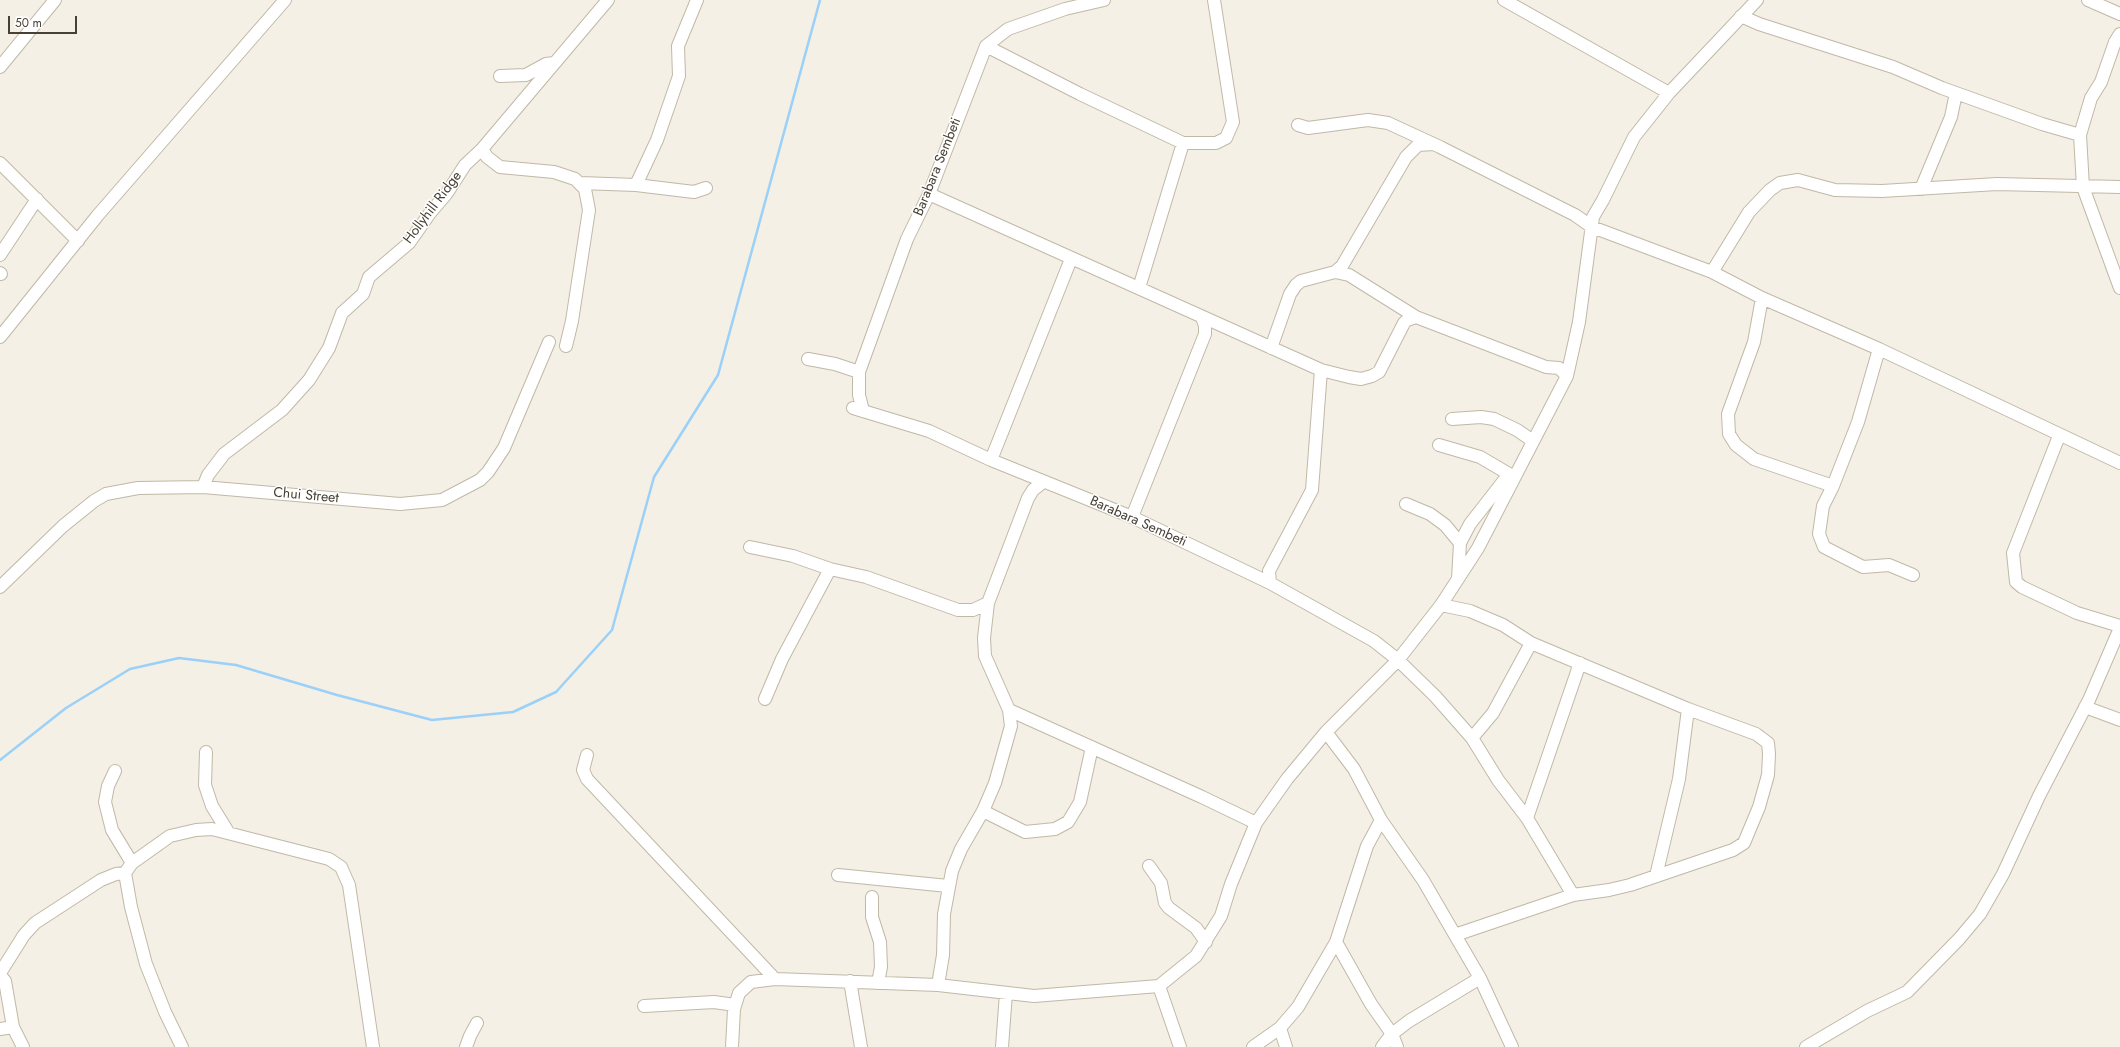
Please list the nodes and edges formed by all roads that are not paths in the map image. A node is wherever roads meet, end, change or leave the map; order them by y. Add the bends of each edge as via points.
1 (56, 0) edge
2 (285, 0) edge
3 (608, 0) edge
4 (697, 0) edge
5 (1104, 0) edge
6 (1214, 0) edge
7 (1504, 0) edge
8 (1757, 0) edge
9 (2093, 1) edge
10 (2120, 14) edge
11 (1741, 16) junction
12 (2120, 34) edge
13 (986, 46) junction
14 (554, 63) junction
15 (0, 67) edge
16 (500, 76) dead end
17 (1668, 93) junction
18 (1956, 93) junction
19 (1298, 125) dead end
20 (2080, 135) junction
21 (1183, 143) junction
22 (1434, 144) junction
23 (482, 149) junction
24 (0, 163) edge
25 (581, 183) junction
26 (636, 185) junction
27 (2083, 187) junction
28 (2120, 187) edge
29 (706, 188) dead end
30 (1921, 189) junction
31 (929, 194) junction
32 (37, 199) junction
33 (1592, 227) junction
34 (78, 241) junction
35 (0, 255) edge
36 (1071, 259) junction
37 (1335, 272) junction
38 (1712, 272) junction
39 (1140, 288) junction
40 (2120, 288) edge
41 (1762, 298) junction
42 (1202, 317) junction
43 (1416, 317) junction
44 (0, 337) edge
45 (549, 342) dead end
46 (566, 346) dead end
47 (1271, 348) junction
48 (1879, 349) junction
49 (808, 359) dead end
50 (1320, 370) junction
51 (858, 372) junction
52 (1567, 376) junction
53 (1452, 419) dead end
54 (2059, 436) junction
55 (1533, 441) junction
56 (1439, 445) dead end
57 (991, 460) junction
58 (2120, 463) edge
59 (1511, 477) junction
60 (1043, 482) junction
61 (1833, 486) junction
62 (203, 487) junction
63 (1406, 504) dead end
64 (1132, 517) junction
65 (1460, 543) junction
66 (750, 547) dead end
67 (830, 569) junction
68 (1914, 575) dead end
69 (1458, 581) junction
70 (1270, 583) junction
71 (3, 584) edge
72 (988, 603) junction
73 (1441, 605) junction
74 (2120, 627) edge
75 (1531, 643) junction
76 (1398, 660) junction
77 (1580, 663) junction
78 (766, 699) dead end
79 (2085, 707) junction
80 (1688, 709) junction
81 (1009, 710) junction
82 (2120, 720) edge
83 (1326, 732) junction
84 (1472, 738) junction
85 (1092, 747) junction
86 (206, 752) dead end
87 (587, 755) dead end
88 (115, 771) dead end
89 (983, 811) junction
90 (1528, 818) junction
91 (1381, 820) junction
92 (1256, 823) junction
93 (228, 832) junction
94 (1150, 866) dead end
95 (129, 868) junction
96 (838, 875) dead end
97 (1656, 876) junction
98 (948, 886) junction
99 (1574, 895) junction
100 (872, 897) dead end
101 (1455, 935) junction
102 (1206, 942) junction
103 (1336, 942) junction
104 (0, 974) edge
105 (1480, 978) junction
106 (775, 979) junction
107 (850, 982) junction
108 (878, 983) junction
109 (938, 985) junction
110 (1159, 986) junction
111 (1006, 993) junction
112 (735, 1005) junction
113 (644, 1006) dead end
114 (478, 1023) dead end
115 (13, 1027) junction
116 (1280, 1028) junction
117 (0, 1029) edge
118 (1392, 1034) junction
119 (22, 1047) edge
120 (182, 1047) edge
121 (373, 1047) edge
122 (466, 1047) edge
123 (732, 1047) edge
124 (861, 1047) edge
125 (1002, 1047) edge
126 (1180, 1047) edge
127 (1253, 1047) edge
128 (1286, 1047) edge
129 (1382, 1047) edge
130 (1397, 1047) edge
131 (1512, 1047) edge
132 (1806, 1047) edge

1 - 15 street
2 - 34 street
3 - 14 street, Hollyhill Ridge
4 - 26 street via 678,46 679,76 657,140
5 - 13 street via 1065,9 1008,29
6 - 21 street via 1233,122 1230,133 1222,141
7 - 17 street
8 - 11 street
9 - 10 street
11 - 17 street
11 - 18 street via 1893,67
12 - 20 street via 2101,82 2091,98
13 - 21 street
13 - 31 street, Barabara Sembeti
14 - 16 street via 546,64 526,75
14 - 23 street, Hollyhill Ridge
17 - 33 street via 1634,137 1604,200 1593,217
18 - 20 street
18 - 30 street via 1951,117
19 - 22 street via 1308,128 1356,120 1378,121
20 - 27 street
21 - 39 street
22 - 33 street via 1575,215
22 - 37 street via 1418,146 1406,156 1342,266
23 - 25 street via 500,167 554,172
23 - 62 street, Hollyhill Ridge via 465,165 448,193 409,243 369,277 363,294 342,313 329,348 309,380 282,410 224,454 208,475
24 - 32 street
25 - 26 street
25 - 46 street via 585,189 589,210
26 - 29 street via 694,192
27 - 28 street
27 - 30 street via 1997,184
27 - 40 street
30 - 38 street via 1835,190 1798,180 1780,183 1749,212
31 - 36 street
31 - 51 street, Barabara Sembeti via 907,239
32 - 34 street
32 - 35 street
33 - 38 street
33 - 52 street via 1579,322
34 - 44 street
36 - 39 street
36 - 57 street
37 - 43 street via 1349,275
37 - 47 street via 1301,281 1296,285 1290,294
38 - 41 street
39 - 42 street
41 - 48 street
41 - 61 street via 1754,342 1728,414 1729,434 1736,445 1754,459
42 - 47 street
42 - 64 street via 1205,334
43 - 50 street via 1404,323 1379,372 1372,376 1361,379
43 - 52 street via 1546,367 1559,368
45 - 62 street, Chui Street via 504,448 488,472 480,480 442,500 400,504
47 - 50 street
48 - 54 street
48 - 61 street via 1858,422
49 - 51 street
50 - 70 street via 1312,490 1269,571
51 - 57 street, Barabara Sembeti via 858,409 929,431
52 - 55 street
53 - 55 street via 1494,419
54 - 58 street
54 - 74 street via 2013,553 2016,582 2077,613
55 - 59 street
56 - 59 street via 1480,457
57 - 60 street, Barabara Sembeti
59 - 65 street via 1470,524
59 - 69 street via 1478,548
60 - 64 street, Barabara Sembeti
60 - 72 street via 1032,490 1028,498
61 - 68 street via 1823,506 1820,526 1820,538 1824,547 1863,567 1889,565
62 - 71 street, Chui Street via 138,488 106,494 63,526
63 - 65 street via 1430,514 1445,525
64 - 70 street, Barabara Sembeti
65 - 69 street
66 - 67 street via 793,556
67 - 72 street via 866,577 958,610 973,610
67 - 78 street via 782,659
69 - 73 street
70 - 76 street, Barabara Sembeti via 1374,641
72 - 81 street via 984,638 985,656
73 - 75 street via 1470,611 1503,625
73 - 76 street
74 - 79 street
75 - 77 street
75 - 84 street via 1493,713
76 - 83 street
76 - 84 street, Barabara Sembeti via 1435,696
77 - 80 street
77 - 90 street
79 - 82 street
79 - 132 street via 2039,796 2003,874 1980,914 1907,992 1867,1011
80 - 97 street via 1679,779
80 - 97 street via 1756,734 1768,744 1768,775 1759,807 1744,843 1712,859
81 - 85 street
81 - 89 street via 1011,726 995,783
83 - 91 street via 1354,768
83 - 92 street via 1287,779
84 - 90 street, Barabara Sembeti via 1498,780
85 - 89 street via 1080,802 1068,822 1055,829 1025,832
85 - 92 street
86 - 93 street via 205,785 212,806
87 - 106 street via 583,770 587,779
88 - 95 street via 108,786 105,802 112,830
89 - 98 street via 961,849
90 - 99 street, Barabara Sembeti
91 - 101 street via 1423,880
91 - 103 street via 1367,846
92 - 102 street via 1230,884 1221,916
93 - 95 street via 196,830 170,836
93 - 121 street via 329,858 340,867 350,885
94 - 102 street via 1161,883 1169,908 1196,928
95 - 104 street via 101,880 35,923 24,935
95 - 120 street via 131,907 146,964
96 - 98 street
97 - 99 street via 1609,890
98 - 109 street
99 - 101 street
100 - 108 street via 872,917 880,942 881,967
101 - 105 street
102 - 110 street via 1196,956
103 - 116 street via 1298,1007
103 - 118 street via 1371,1004
104 - 115 street via 5,981
105 - 118 street via 1409,1020
105 - 131 street
106 - 107 street
106 - 112 street via 751,982 739,993
107 - 108 street
107 - 124 street
108 - 109 street
109 - 111 street
110 - 111 street via 1034,996
110 - 126 street
111 - 125 street
112 - 113 street via 714,1002
112 - 123 street
114 - 122 street
115 - 117 street
115 - 119 street
116 - 127 street
116 - 128 street
118 - 129 street
118 - 130 street

